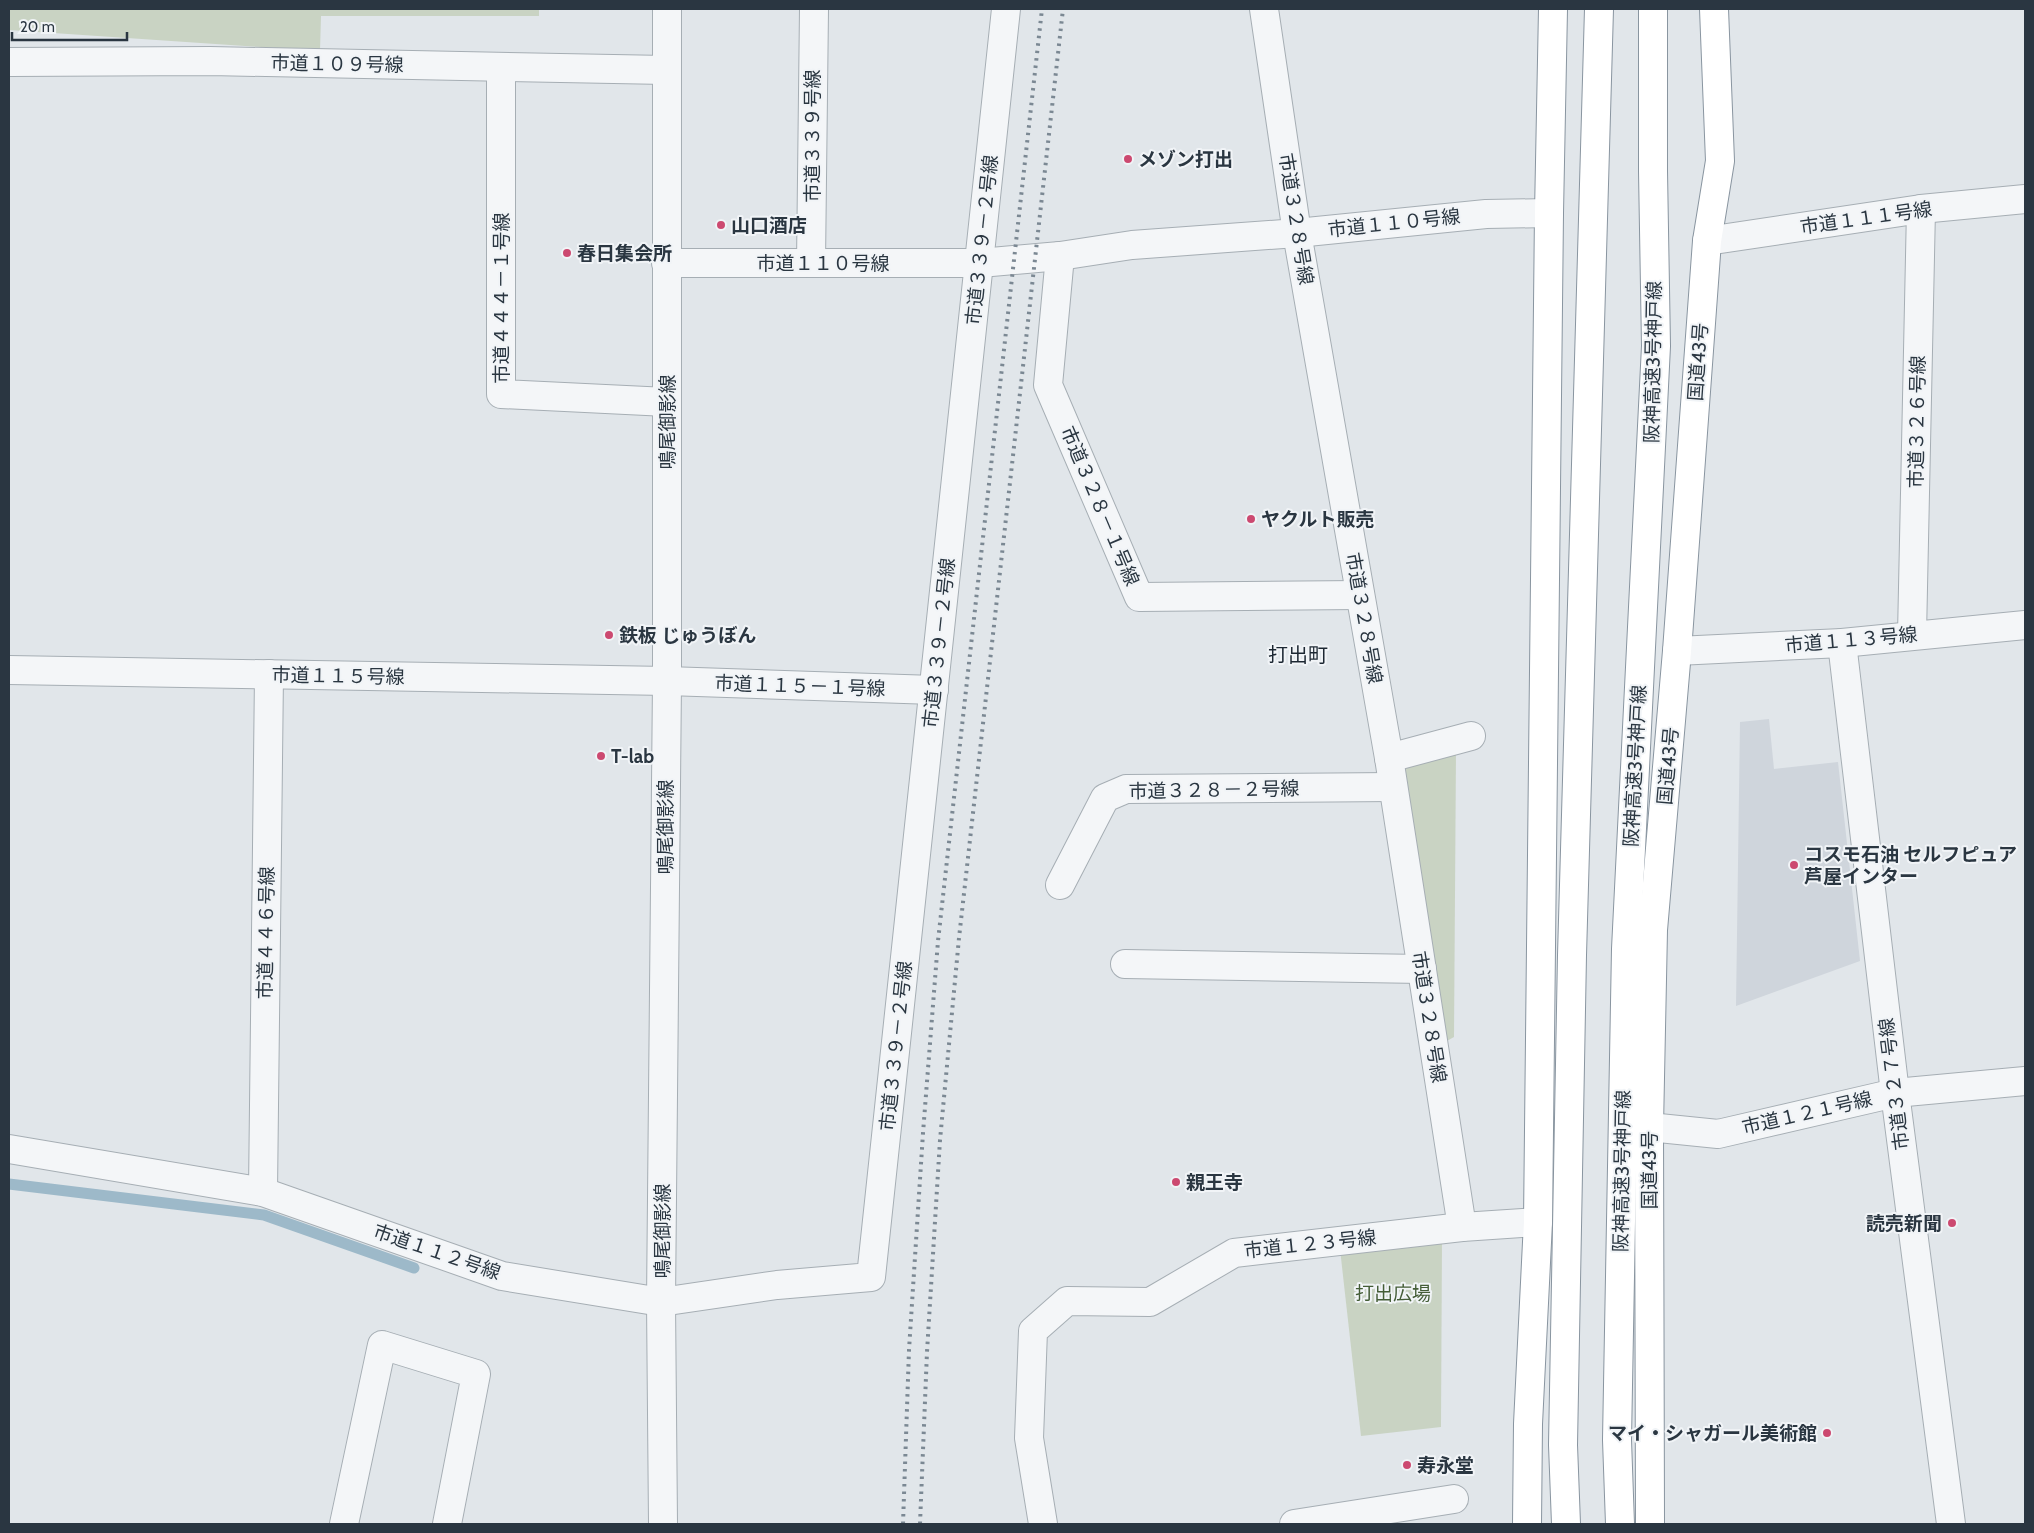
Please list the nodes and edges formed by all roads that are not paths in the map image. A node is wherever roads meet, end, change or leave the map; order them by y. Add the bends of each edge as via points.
1 (667, 9) edge
2 (814, 9) edge
3 (1006, 9) edge
4 (1264, 9) edge
5 (1553, 9) edge
6 (1599, 9) edge
7 (1653, 9) edge
8 (1714, 9) edge
9 (9, 62) edge
10 (501, 66) junction
11 (666, 70) junction
12 (2025, 199) edge
13 (1921, 209) junction
14 (1549, 213) junction
15 (1297, 233) junction
16 (1707, 241) junction
17 (1060, 256) junction
18 (666, 263) junction
19 (811, 263) junction
20 (980, 263) junction
21 (666, 402) junction
22 (1360, 595) junction
23 (2025, 625) edge
24 (1912, 635) junction
25 (1842, 643) junction
26 (1678, 651) junction
27 (9, 670) edge
28 (269, 674) junction
29 (667, 681) junction
30 (934, 690) junction
31 (1471, 736) dead end
32 (1388, 758) junction
33 (1393, 787) junction
34 (1060, 885) dead end
35 (1125, 964) dead end
36 (1422, 968) junction
37 (2025, 1081) edge
38 (1895, 1093) junction
39 (1649, 1127) junction
40 (9, 1149) edge
41 (263, 1192) junction
42 (1538, 1222) junction
43 (1462, 1227) junction
44 (871, 1277) joint
45 (661, 1302) junction
46 (1454, 1498) dead end
47 (344, 1524) edge
48 (447, 1524) edge
49 (663, 1524) edge
50 (1043, 1524) edge
51 (1294, 1524) edge
52 (1527, 1524) edge
53 (1566, 1524) edge
54 (1620, 1524) edge
55 (1650, 1524) edge
56 (1951, 1524) edge

1 - 11 street, 鳴尾御影線
2 - 19 street, 市道３３９号線
3 - 20 street, 市道３３９－２号線
4 - 15 street, 市道３２８号線
5 - 14 highway
6 - 53 highway via 1572,955 1564,1445
7 - 54 highway, 阪神高速3号神戸線 via 1656,346 1626,949 1617,1440
8 - 16 highway, 国道43号 via 1720,161
9 - 10 street, 市道１０９号線 via 210,61
10 - 11 street, 市道１０９号線
10 - 21 street, 市道４４４－１号線 via 501,394
11 - 18 street, 鳴尾御影線
12 - 13 street, 市道１１１号線
13 - 16 street, 市道１１１号線
13 - 24 street, 市道３２６号線
14 - 15 street, 市道１１０号線 via 1486,214
14 - 42 highway
15 - 17 street, 市道１１０号線 via 1132,246
15 - 22 street, 市道３２８号線
16 - 26 highway, 国道43号
17 - 20 street, 市道１１０号線
17 - 22 street, 市道３２８－１号線 via 1048,385 1138,597
18 - 19 street, 市道１１０号線
18 - 21 street, 鳴尾御影線
19 - 20 street, 市道１１０号線
20 - 30 street, 市道３３９－２号線
21 - 29 street, 鳴尾御影線
22 - 32 street, 市道３２８号線
23 - 24 street, 市道１１３号線
24 - 25 street, 市道１１３号線
25 - 26 street, 市道１１３号線
25 - 38 street, 市道３２７号線
26 - 39 highway, 国道43号 via 1653,930
27 - 28 street, 市道１１５号線
28 - 29 street, 市道１１５号線
28 - 41 street, 市道４４６号線
29 - 30 street, 市道１１５－１号線
29 - 45 street, 鳴尾御影線
30 - 44 street, 市道３３９－２号線
31 - 32 street
32 - 33 street, 市道３２８号線
33 - 34 street, 市道３２８－２号線 via 1126,790 1104,798
33 - 36 street, 市道３２８号線
35 - 36 street
36 - 43 street, 市道３２８号線
37 - 38 street, 市道１２１号線
38 - 39 street, 市道１２１号線 via 1718,1134
38 - 56 street, 市道３２７号線
39 - 55 highway, 国道43号
40 - 41 street, 市道１１２号線
41 - 45 street, 市道１１２号線 via 502,1276
42 - 43 street, 市道１２３号線
42 - 52 highway via 1528,1424
43 - 50 street, 市道１２３号線 via 1234,1253 1150,1302 1067,1300 1033,1331 1029,1438
44 - 45 street, 市道１１２号線 via 777,1285
45 - 49 street, 鳴尾御影線
46 - 51 street
47 - 48 street via 382,1345 476,1374

